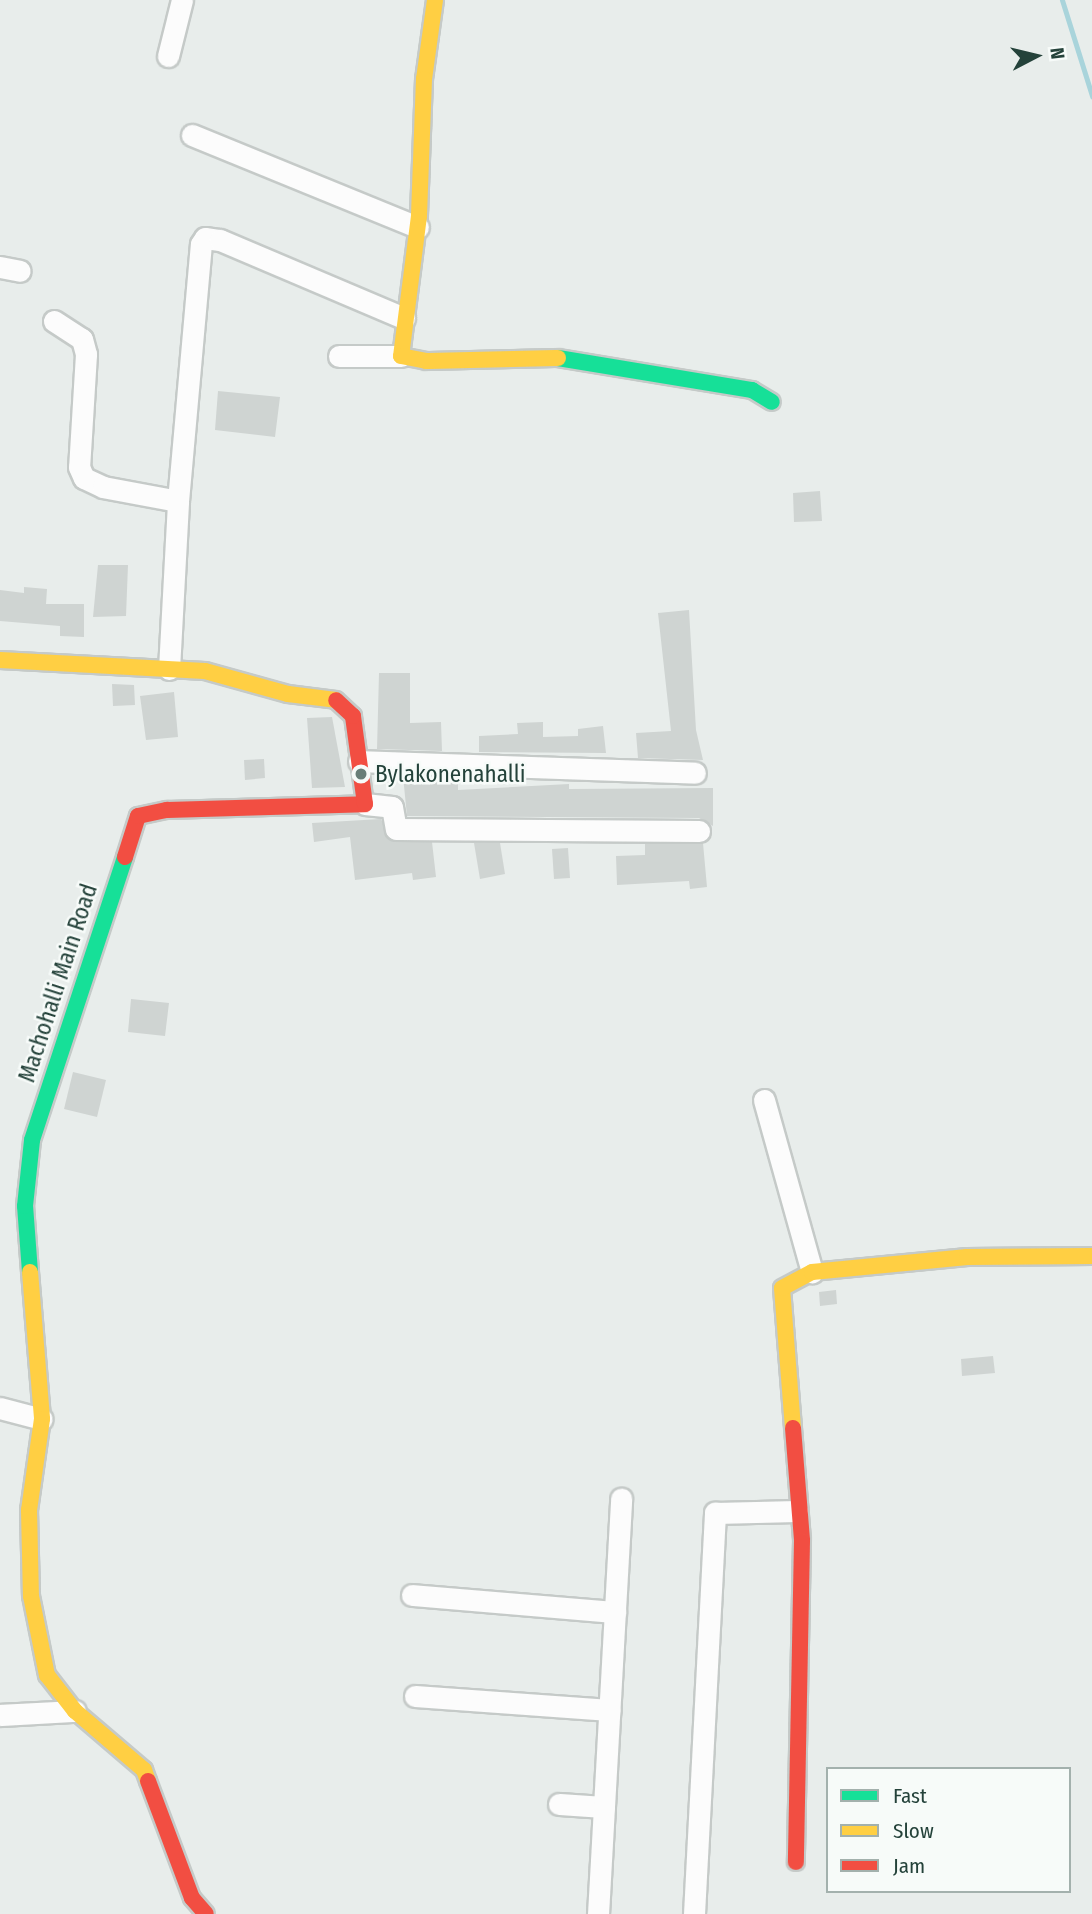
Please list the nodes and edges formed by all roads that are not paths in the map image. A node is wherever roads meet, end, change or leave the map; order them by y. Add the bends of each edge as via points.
1 (182, 0) edge
2 (435, 0) edge
3 (168, 56) dead end
4 (192, 135) dead end
5 (418, 227) junction
6 (404, 318) junction
7 (54, 321) dead end
8 (339, 356) dead end
9 (401, 356) junction
10 (772, 402) dead end
11 (178, 501) junction
12 (0, 660) edge
13 (169, 668) junction
14 (359, 761) junction
15 (695, 773) dead end
16 (365, 804) junction
17 (699, 831) dead end
18 (764, 1100) dead end
19 (1092, 1256) edge
20 (812, 1272) junction
21 (0, 1408) edge
22 (42, 1419) junction
23 (621, 1499) dead end
24 (797, 1511) junction
25 (411, 1595) dead end
26 (615, 1612) junction
27 (415, 1696) dead end
28 (609, 1710) junction
29 (75, 1711) junction
30 (0, 1715) edge
31 (559, 1804) dead end
32 (604, 1807) junction
33 (796, 1862) dead end
34 (206, 1914) edge
35 (598, 1914) edge
36 (694, 1914) edge

1 - 3 street
2 - 5 street via 424,79
4 - 5 street
5 - 6 street
6 - 9 street
6 - 11 street via 220,240 205,238
7 - 11 street via 82,340 86,354 79,467 84,478 103,487
8 - 9 street
9 - 10 street via 426,361 540,355 752,390
11 - 13 street
12 - 13 street
13 - 14 street via 205,671 288,694 342,701 353,716
14 - 15 street
14 - 16 street
16 - 17 street via 391,807 396,830
16 - 22 street, Machohalli Main Road via 167,810 138,816 32,1140 25,1206
18 - 20 street
19 - 20 street via 991,1255
20 - 24 street via 782,1288
21 - 22 street
22 - 29 street, Machohalli Main Road via 29,1510 31,1596 47,1675
23 - 26 street
24 - 33 street via 802,1541
24 - 36 street via 715,1513
25 - 26 street
26 - 28 street
27 - 28 street
28 - 32 street
29 - 30 street
29 - 34 street, Machohalli Main Road via 144,1770 192,1898
31 - 32 street
32 - 35 street

